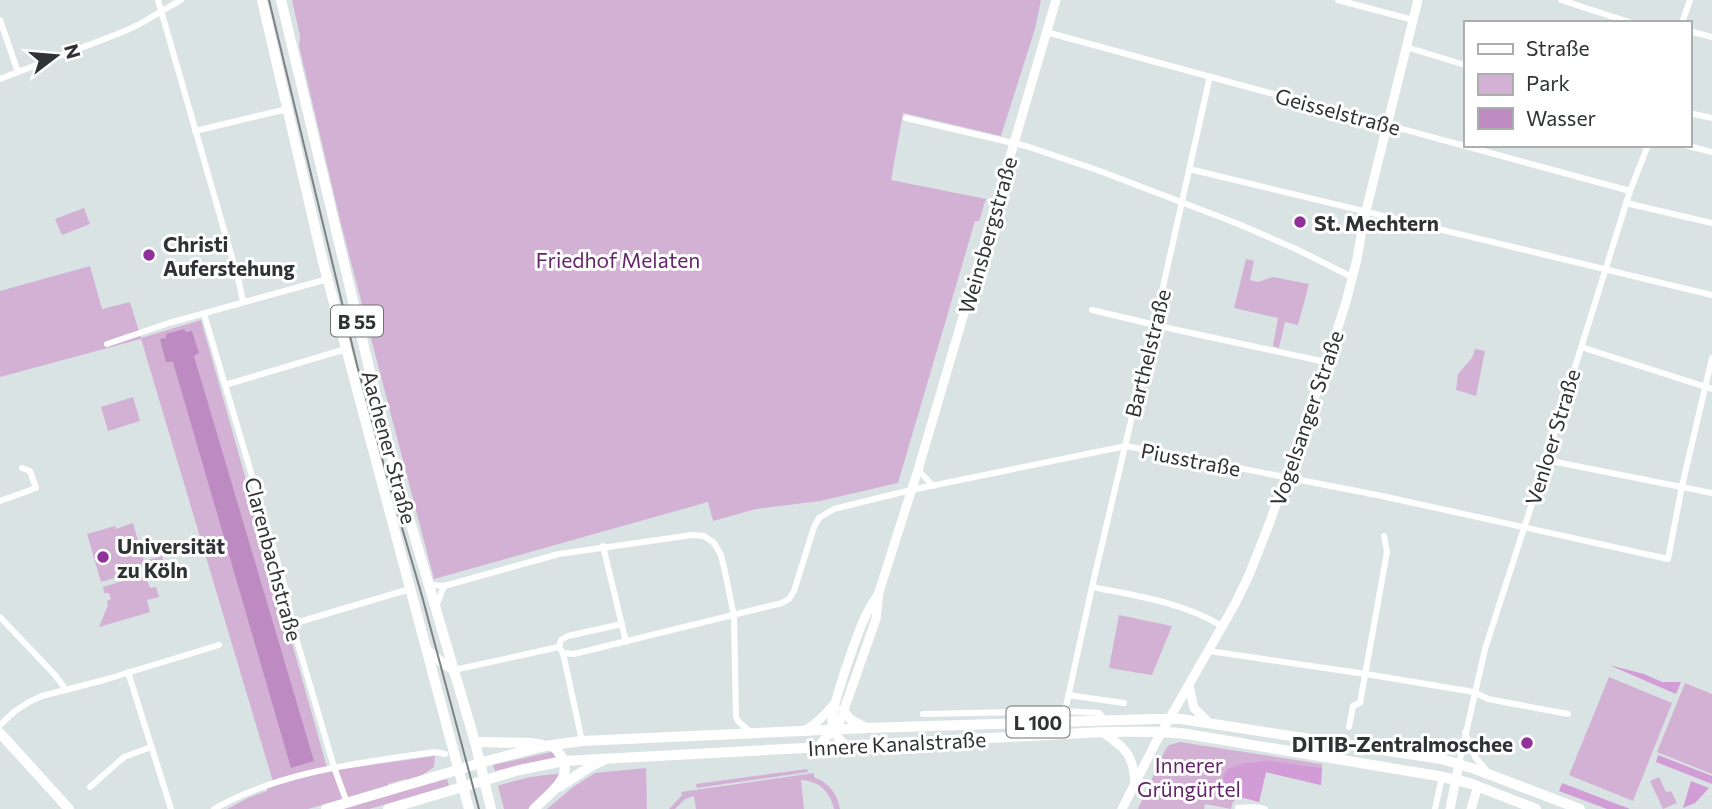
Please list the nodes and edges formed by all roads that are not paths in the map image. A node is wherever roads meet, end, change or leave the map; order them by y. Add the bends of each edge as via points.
1 (158, 0) edge
2 (181, 0) edge
3 (262, 0) edge
4 (281, 0) edge
5 (1056, 0) edge
6 (1338, 0) edge
7 (1418, 0) edge
8 (1561, 0) edge
9 (1690, 0) edge
10 (162, 12) junction
11 (0, 20) edge
12 (1413, 20) junction
13 (1626, 21) edge
14 (1683, 21) edge
15 (1046, 32) junction
16 (1691, 32) edge
17 (1712, 37) edge
18 (1406, 47) junction
19 (1464, 65) edge
20 (18, 72) junction
21 (1210, 76) junction
22 (0, 79) edge
23 (287, 109) junction
24 (1691, 113) edge
25 (906, 118) dead end
26 (1712, 118) edge
27 (1387, 125) junction
28 (195, 131) junction
29 (1013, 143) junction
30 (1464, 146) edge
31 (1468, 147) edge
32 (1647, 147) edge
33 (1691, 147) edge
34 (1712, 152) edge
35 (1189, 169) junction
36 (1630, 191) junction
37 (1181, 203) junction
38 (1626, 204) junction
39 (1365, 212) junction
40 (1712, 223) edge
41 (1604, 270) junction
42 (1352, 277) junction
43 (328, 279) junction
44 (1712, 295) edge
45 (243, 302) junction
46 (1092, 310) dead end
47 (204, 314) junction
48 (1155, 325) junction
49 (107, 344) dead end
50 (1581, 347) junction
51 (346, 349) junction
52 (1712, 358) edge
53 (1326, 362) junction
54 (225, 385) junction
55 (1709, 388) edge
56 (1126, 446) junction
57 (1546, 460) junction
58 (22, 468) dead end
59 (918, 470) junction
60 (1286, 477) junction
61 (933, 486) junction
62 (1682, 486) junction
63 (911, 491) junction
64 (1712, 493) edge
65 (0, 501) edge
66 (1524, 527) junction
67 (1384, 536) dead end
68 (603, 546) junction
69 (429, 585) junction
70 (444, 586) junction
71 (1092, 587) junction
72 (410, 589) junction
73 (879, 592) junction
74 (435, 607) junction
75 (734, 615) junction
76 (0, 617) edge
77 (292, 624) junction
78 (622, 624) junction
79 (1222, 626) junction
80 (626, 642) junction
81 (219, 645) dead end
82 (426, 649) junction
83 (561, 650) junction
84 (1209, 651) junction
85 (454, 670) junction
86 (128, 673) junction
87 (1366, 674) junction
88 (436, 684) junction
89 (458, 684) junction
90 (1188, 686) junction
91 (66, 690) junction
92 (1474, 692) junction
93 (1068, 695) junction
94 (836, 701) junction
95 (1124, 703) dead end
96 (843, 709) junction
97 (1065, 711) junction
98 (923, 713) dead end
99 (1569, 714) dead end
100 (1170, 719) junction
101 (1107, 720) junction
102 (1209, 723) junction
103 (0, 725) edge
104 (1349, 727) dead end
105 (867, 728) junction
106 (834, 730) junction
107 (804, 731) junction
108 (1163, 731) junction
109 (1101, 732) junction
110 (1465, 732) junction
111 (0, 733) edge
112 (751, 734) junction
113 (582, 741) junction
114 (475, 743) junction
115 (549, 746) junction
116 (847, 746) junction
117 (151, 747) junction
118 (818, 747) junction
119 (445, 754) dead end
120 (610, 757) junction
121 (564, 761) junction
122 (480, 764) junction
123 (1459, 764) junction
124 (334, 766) junction
125 (458, 771) junction
126 (1491, 775) junction
127 (1442, 777) junction
128 (484, 780) junction
129 (1456, 780) junction
130 (1135, 782) junction
131 (1478, 786) junction
132 (90, 787) dead end
133 (463, 787) junction
134 (554, 790) junction
135 (347, 803) junction
136 (411, 805) edge
137 (1238, 808) edge
138 (69, 809) edge
139 (171, 809) edge
140 (214, 809) edge
141 (326, 809) edge
142 (388, 809) edge
143 (469, 809) edge
144 (491, 809) edge
145 (534, 809) edge
146 (1122, 809) edge
147 (1265, 809) edge
148 (1436, 809) edge
149 (1450, 809) edge
150 (1471, 809) edge
151 (1536, 809) edge
152 (1580, 809) edge

1 - 10 street
2 - 10 street
3 - 23 main road, Aachener Straße / B 55
4 - 69 main road, Aachener Straße / B 55 via 370,372
5 - 15 street, Weinsbergstraße
6 - 12 street
7 - 12 street, Vogelsanger Straße
8 - 13 street
9 - 14 street
10 - 20 street via 138,26
10 - 28 street
11 - 20 street
12 - 18 street, Vogelsanger Straße
15 - 21 street, Geisselstraße
15 - 29 street, Weinsbergstraße
16 - 17 street
18 - 19 street
18 - 27 street, Vogelsanger Straße
20 - 22 street
21 - 27 street, Geisselstraße
21 - 35 street, Barthelstraße
23 - 28 street
23 - 43 main road, Aachener Straße / B 55
24 - 26 street
25 - 29 street
27 - 30 street, Geisselstraße
27 - 39 street, Vogelsanger Straße
28 - 45 street
29 - 37 street
29 - 59 street, Weinsbergstraße
31 - 36 street, Geisselstraße
32 - 36 street, Venloer Straße
33 - 34 street
35 - 37 street, Barthelstraße
35 - 39 street
36 - 38 street, Venloer Straße
37 - 42 street
37 - 48 street, Barthelstraße
38 - 40 street
38 - 41 street, Venloer Straße
39 - 41 street
39 - 42 street, Vogelsanger Straße
41 - 44 street
41 - 50 street, Venloer Straße
42 - 53 street, Vogelsanger Straße
43 - 45 street
43 - 51 main road, Aachener Straße / B 55
45 - 47 street
46 - 48 street
47 - 49 street
47 - 54 street, Clarenbachstraße
48 - 53 street
48 - 56 street, Barthelstraße
50 - 55 street
50 - 57 street, Venloer Straße
51 - 54 street
51 - 72 main road, Aachener Straße / B 55
52 - 55 street
53 - 60 street, Vogelsanger Straße
54 - 77 street, Clarenbachstraße
55 - 62 street
56 - 60 street, Piusstraße
56 - 61 street, Piusstraße
56 - 71 street, Barthelstraße
57 - 62 street
57 - 66 street, Venloer Straße
58 - 65 street via 30,471 36,488
59 - 61 street
59 - 63 street, Weinsbergstraße
60 - 66 street, Piusstraße
60 - 79 street, Vogelsanger Straße via 1254,565
61 - 63 street, Piusstraße
62 - 64 street
62 - 66 street, Piusstraße via 1668,559
63 - 73 street, Weinsbergstraße
63 - 75 street, Piusstraße via 832,509 814,527 789,599
66 - 92 street, Venloer Straße
67 - 87 street via 1387,552
68 - 70 street
68 - 75 street via 704,536 719,552
68 - 78 street
69 - 70 street
69 - 74 main road, Aachener Straße / B 55
70 - 74 street
71 - 79 street via 1190,609
71 - 93 street, Barthelstraße
72 - 77 street
72 - 82 main road, Aachener Straße / B 55
73 - 94 street, Weinsbergstraße via 865,617
73 - 96 street, Weinsbergstraße via 876,619
74 - 85 main road, Aachener Straße / B 55
75 - 80 street
75 - 112 street via 736,717
76 - 91 street
77 - 124 street, Clarenbachstraße
78 - 80 street
78 - 83 street via 568,636 561,640
79 - 84 street, Vogelsanger Straße
80 - 83 street via 574,654
81 - 86 street
82 - 85 main road
82 - 88 main road, Aachener Straße / B 55
83 - 85 street
83 - 113 street
84 - 87 street
84 - 90 street, Vogelsanger Straße
85 - 89 main road, Aachener Straße / B 55
86 - 91 street
86 - 117 street
87 - 92 street
87 - 104 street
88 - 89 main road via 447,679
88 - 125 main road, Aachener Straße / B 55
89 - 114 main road, Aachener Straße / B 55
90 - 100 street, Vogelsanger Straße
90 - 102 street via 1192,704
91 - 103 street via 29,702
92 - 99 street via 1488,699
92 - 110 street, Venloer Straße
93 - 95 street
93 - 97 street, Barthelstraße
94 - 106 street, Weinsbergstraße
94 - 107 street
96 - 105 street
96 - 106 street, Weinsbergstraße
97 - 98 street, Innere Kanalstraße
97 - 101 street, Innere Kanalstraße via 1099,713
100 - 101 main road, Innere Kanalstraße / L 100
100 - 102 main road, Innere Kanalstraße / L 100
100 - 108 street, Vogelsanger Straße
101 - 105 main road, Innere Kanalstraße / L 100
102 - 123 main road, Innere Kanalstraße / L 100
105 - 106 main road, Innere Kanalstraße / L 100
106 - 107 main road, Innere Kanalstraße / L 100
106 - 116 street
106 - 118 street
107 - 112 main road, Innere Kanalstraße / L 100
108 - 109 main road, Innere Kanalstraße / L 100
108 - 127 main road, Innere Kanalstraße / L 100
108 - 130 street, Vogelsanger Straße
109 - 116 main road, Innere Kanalstraße / L 100
109 - 130 street via 1126,751
110 - 123 street, Venloer Straße
110 - 126 street via 1475,757
111 - 138 main road
112 - 113 main road, Innere Kanalstraße / L 100
113 - 115 main road, Innere Kanalstraße / L 100
114 - 115 main road, L 100
114 - 122 main road, Aachener Straße / B 55
115 - 121 main road
115 - 122 main road, Innere Kanalstraße / L 100
116 - 118 main road, Innere Kanalstraße / L 100
117 - 132 street via 124,757
117 - 139 street
118 - 120 main road, Innere Kanalstraße / L 100
119 - 124 street
120 - 121 main road, Innere Kanalstraße / L 100
120 - 134 main road, L 100
121 - 128 main road, Innere Kanalstraße / L 100
121 - 134 main road, L 100 via 565,776
122 - 125 main road, Innere Kanalstraße
122 - 128 main road, Aachener Straße / B 55
123 - 126 main road, Innere Kanalstraße / L 100
123 - 129 street, Venloer Straße
124 - 135 street, Clarenbachstraße
124 - 140 street via 284,780
125 - 133 main road, Aachener Straße / B 55
125 - 135 main road, Innere Kanalstraße
126 - 152 main road, Innere Kanalstraße / L 100
127 - 129 main road, Innere Kanalstraße / L 100
127 - 148 street
128 - 133 main road, Innere Kanalstraße
128 - 144 main road, Aachener Straße / B 55
129 - 131 main road, Innere Kanalstraße / L 100
129 - 149 street, Venloer Straße
130 - 146 street, Vogelsanger Straße
131 - 150 street
131 - 151 main road, Innere Kanalstraße / L 100
133 - 136 main road, Innere Kanalstraße
133 - 143 main road, Aachener Straße / B 55
134 - 145 main road, L 100
135 - 141 main road, Innere Kanalstraße
136 - 142 main road, Innere Kanalstraße
137 - 147 street

